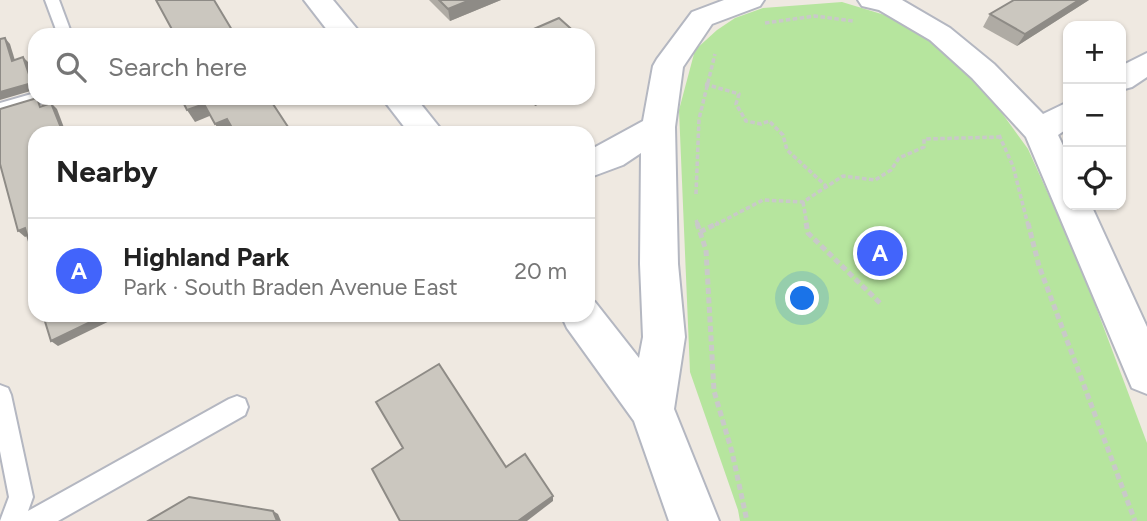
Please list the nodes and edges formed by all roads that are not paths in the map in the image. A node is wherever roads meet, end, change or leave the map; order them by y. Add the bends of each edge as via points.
1 (52, 0) edge
2 (318, 0) edge
3 (863, 11) edge
4 (755, 12) edge
5 (62, 28) edge
6 (341, 28) edge
7 (1147, 63) edge
8 (1126, 76) edge
9 (28, 101) edge
10 (404, 105) edge
11 (0, 109) edge
12 (1063, 116) edge
13 (420, 126) edge
14 (658, 127) junction
15 (1040, 131) junction
16 (595, 162) edge
17 (1063, 183) edge
18 (1075, 210) edge
19 (586, 322) edge
20 (1147, 374) edge
21 (0, 395) edge
22 (237, 407) dead end
23 (652, 409) junction
24 (11, 503) edge
25 (12, 521) edge
26 (34, 521) edge
27 (694, 521) edge

1 - 5 lane
2 - 6 street
3 - 15 street via 889,4 940,34
4 - 14 street via 702,18 668,66
7 - 8 street
9 - 11 lane
10 - 13 street
12 - 15 street
14 - 16 street
14 - 23 street via 664,337
15 - 17 street
18 - 20 street
19 - 23 street
21 - 24 lane
22 - 26 lane
23 - 27 street
24 - 25 lane

